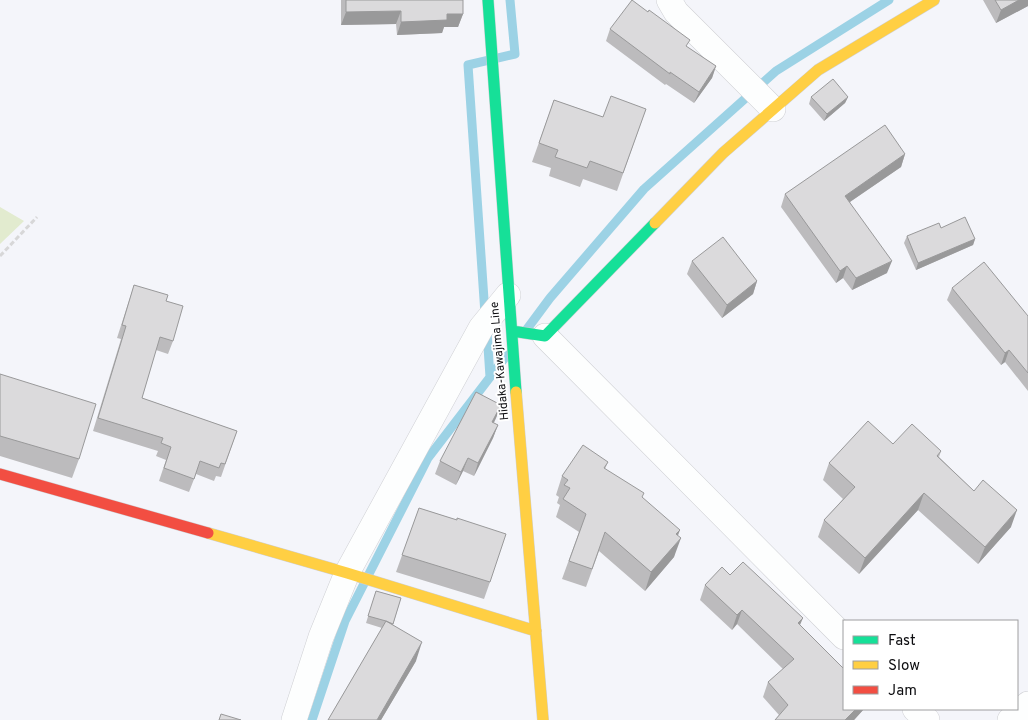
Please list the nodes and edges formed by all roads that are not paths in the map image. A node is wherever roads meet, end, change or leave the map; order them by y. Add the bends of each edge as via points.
1 (488, 0) edge
2 (669, 0) edge
3 (934, 0) edge
4 (773, 109) junction
5 (508, 295) junction
6 (512, 331) junction
7 (545, 336) junction
8 (0, 474) edge
9 (347, 573) junction
10 (536, 631) junction
11 (843, 636) edge
12 (916, 710) edge
13 (294, 720) edge
14 (543, 720) edge
15 (927, 720) edge

1 - 5 street, Hidaka-Kawajima Line
2 - 4 street via 676,12
3 - 4 street via 818,70
4 - 7 street via 724,153
5 - 6 street, Hidaka-Kawajima Line
5 - 9 street via 481,328
6 - 7 street
6 - 10 street, Hidaka-Kawajima Line
7 - 11 street
8 - 9 street
9 - 10 street
9 - 13 street via 321,637
10 - 14 street, Hidaka-Kawajima Line
12 - 15 street

